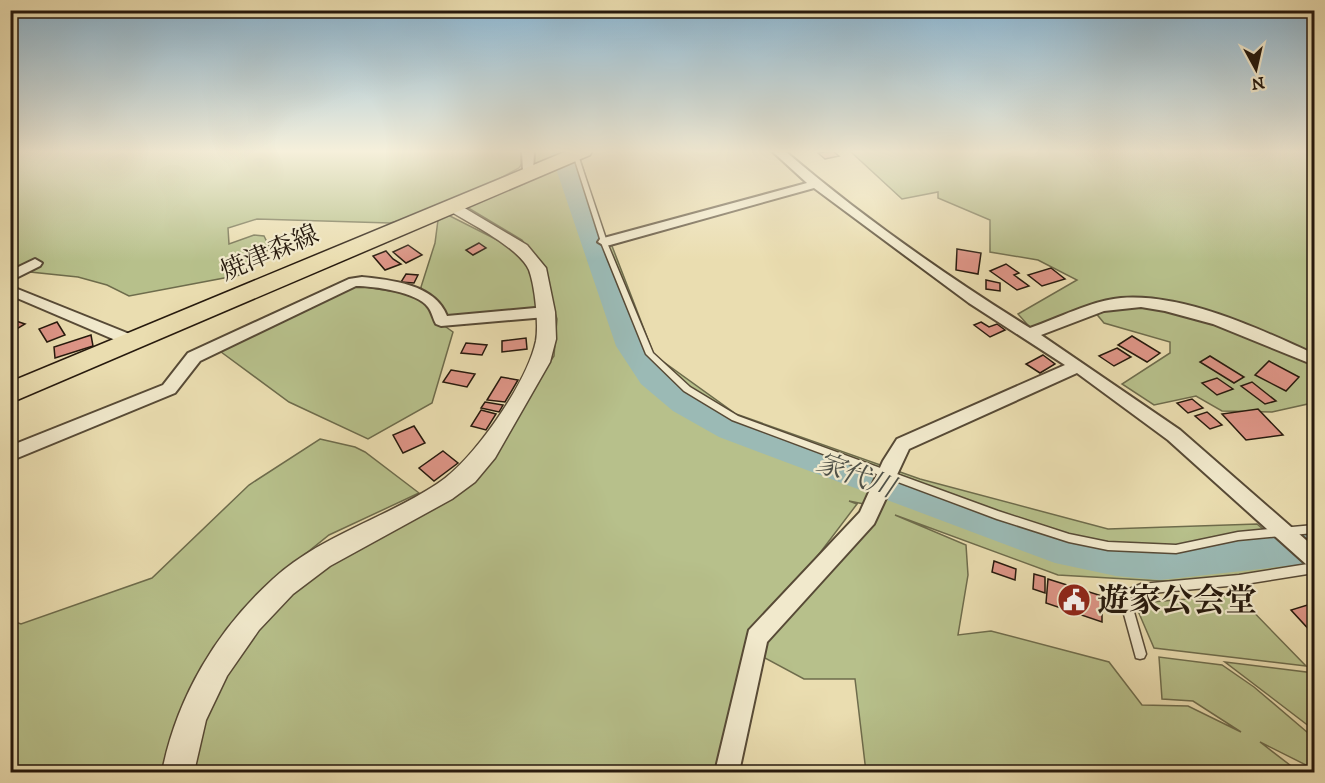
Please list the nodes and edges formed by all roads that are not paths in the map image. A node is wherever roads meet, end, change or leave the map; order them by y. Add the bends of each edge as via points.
1 (482, 188) edge
2 (589, 188) edge
3 (803, 188) edge
4 (821, 188) edge
5 (451, 205) junction
6 (605, 242) junction
7 (34, 263) dead end
8 (10, 277) edge
9 (10, 290) edge
10 (546, 312) junction
11 (1029, 334) junction
12 (132, 341) junction
13 (1314, 360) edge
14 (1078, 366) junction
15 (10, 393) edge
16 (10, 454) edge
17 (887, 475) junction
18 (1314, 529) edge
19 (1288, 535) junction
20 (1314, 558) edge
21 (1314, 568) edge
22 (1140, 654) dead end
23 (178, 772) edge
24 (727, 772) edge

1 - 5 main road, 焼津森線
2 - 6 lane
3 - 6 street
4 - 11 street via 974,300
5 - 10 street via 521,249 537,268
5 - 12 main road, 焼津森線
6 - 17 lane via 650,354 687,389 735,418
7 - 8 street
9 - 12 street
10 - 16 street via 441,321 434,303 418,292 354,282 194,357 169,388
10 - 23 street via 546,339 540,362 487,452 467,475 444,492 321,558 284,586 249,621 217,666 192,718
11 - 13 street via 1119,303 1139,302 1260,335
11 - 14 street
12 - 15 main road, 焼津森線
14 - 17 street via 903,444
14 - 19 street via 1174,435
17 - 19 lane via 997,515 1108,546 1176,549
17 - 24 street via 867,518 757,637
18 - 19 lane
19 - 20 street
21 - 22 lane via 1141,589 1124,596

